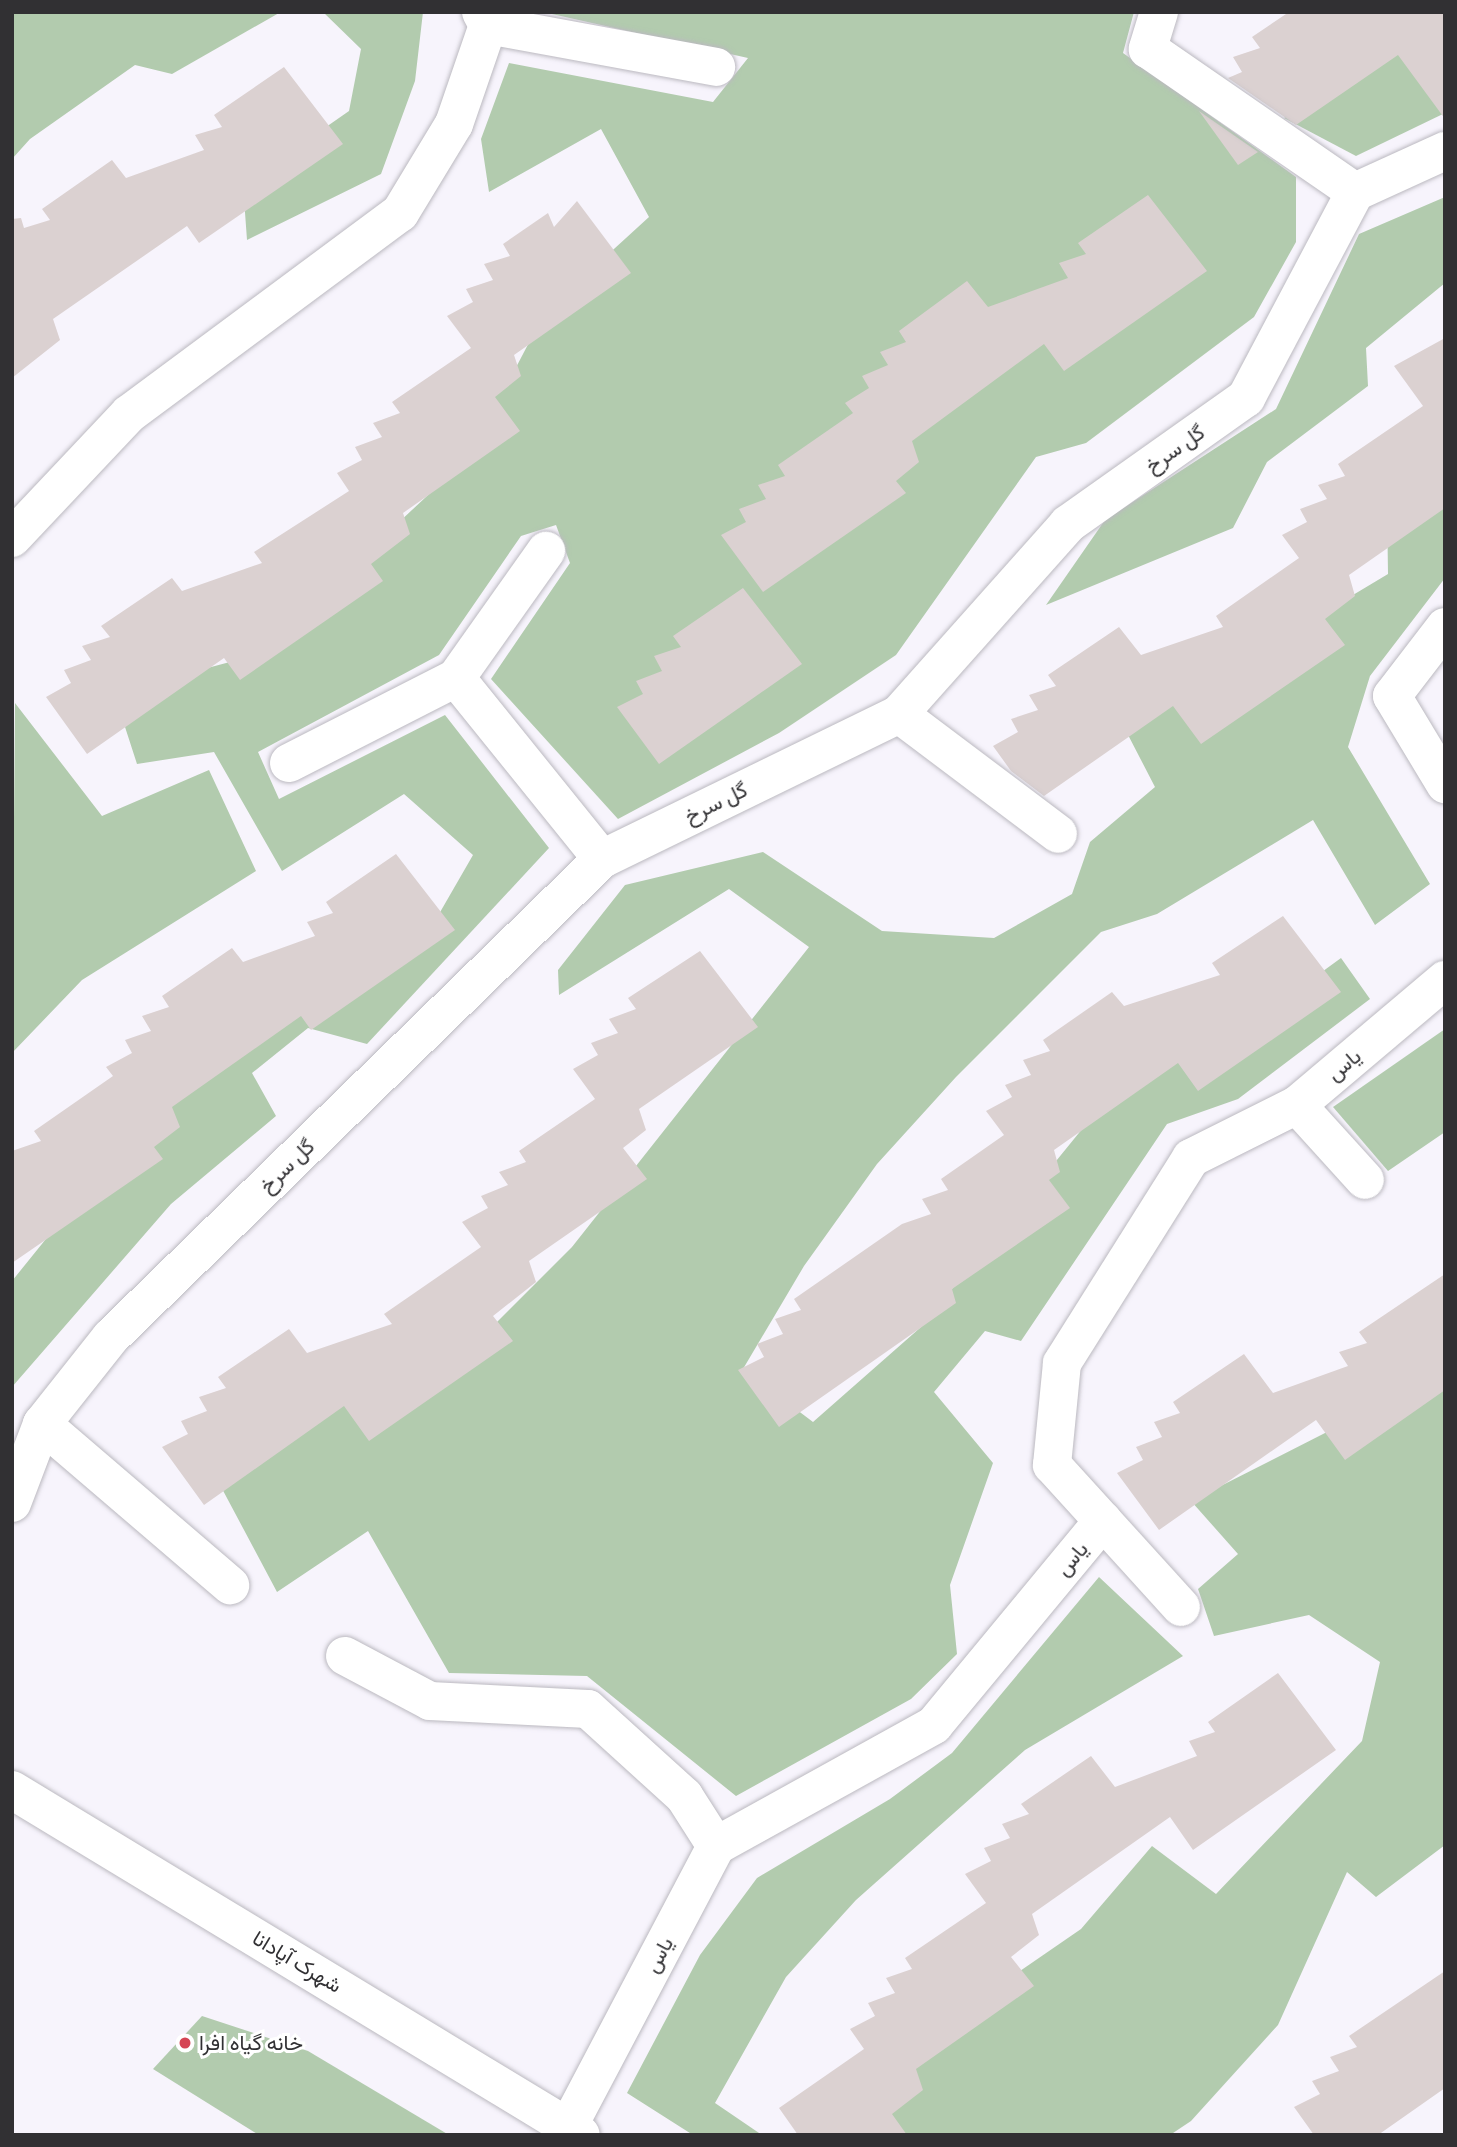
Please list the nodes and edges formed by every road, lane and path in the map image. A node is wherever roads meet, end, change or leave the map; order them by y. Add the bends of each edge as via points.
1 (1159, 12) edge
2 (484, 19) edge
3 (716, 67) dead end
4 (1445, 150) edge
5 (1354, 192) junction
6 (12, 538) edge
7 (546, 551) dead end
8 (1445, 627) edge
9 (456, 678) junction
10 (898, 714) junction
11 (289, 764) dead end
12 (1445, 784) edge
13 (1058, 834) dead end
14 (602, 859) junction
15 (1445, 980) edge
16 (1297, 1105) junction
17 (1365, 1180) dead end
18 (43, 1424) junction
19 (12, 1503) edge
20 (1103, 1521) junction
21 (230, 1585) dead end
22 (1181, 1607) dead end
23 (345, 1656) dead end
24 (12, 1790) edge
25 (716, 1846) junction
26 (575, 2131) edge

1 - 5 street via 1148,49
2 - 3 street
2 - 6 street via 454,124 400,213 129,414
4 - 5 street
5 - 10 street, گل سرخ via 1246,398 1068,524
7 - 9 street
8 - 12 street via 1392,696
9 - 11 street
9 - 14 street
10 - 13 street
10 - 14 street, گل سرخ
14 - 18 street, گل سرخ via 111,1337
15 - 16 street, یاس
16 - 17 street
16 - 20 street, یاس via 1191,1158 1062,1363 1052,1465
18 - 19 street, گل سرخ
18 - 21 street
20 - 22 street
20 - 25 street, یاس via 934,1726
23 - 25 street via 430,1702 588,1709 684,1796
24 - 26 street, شهرک آپادانا
25 - 26 street, یاس

